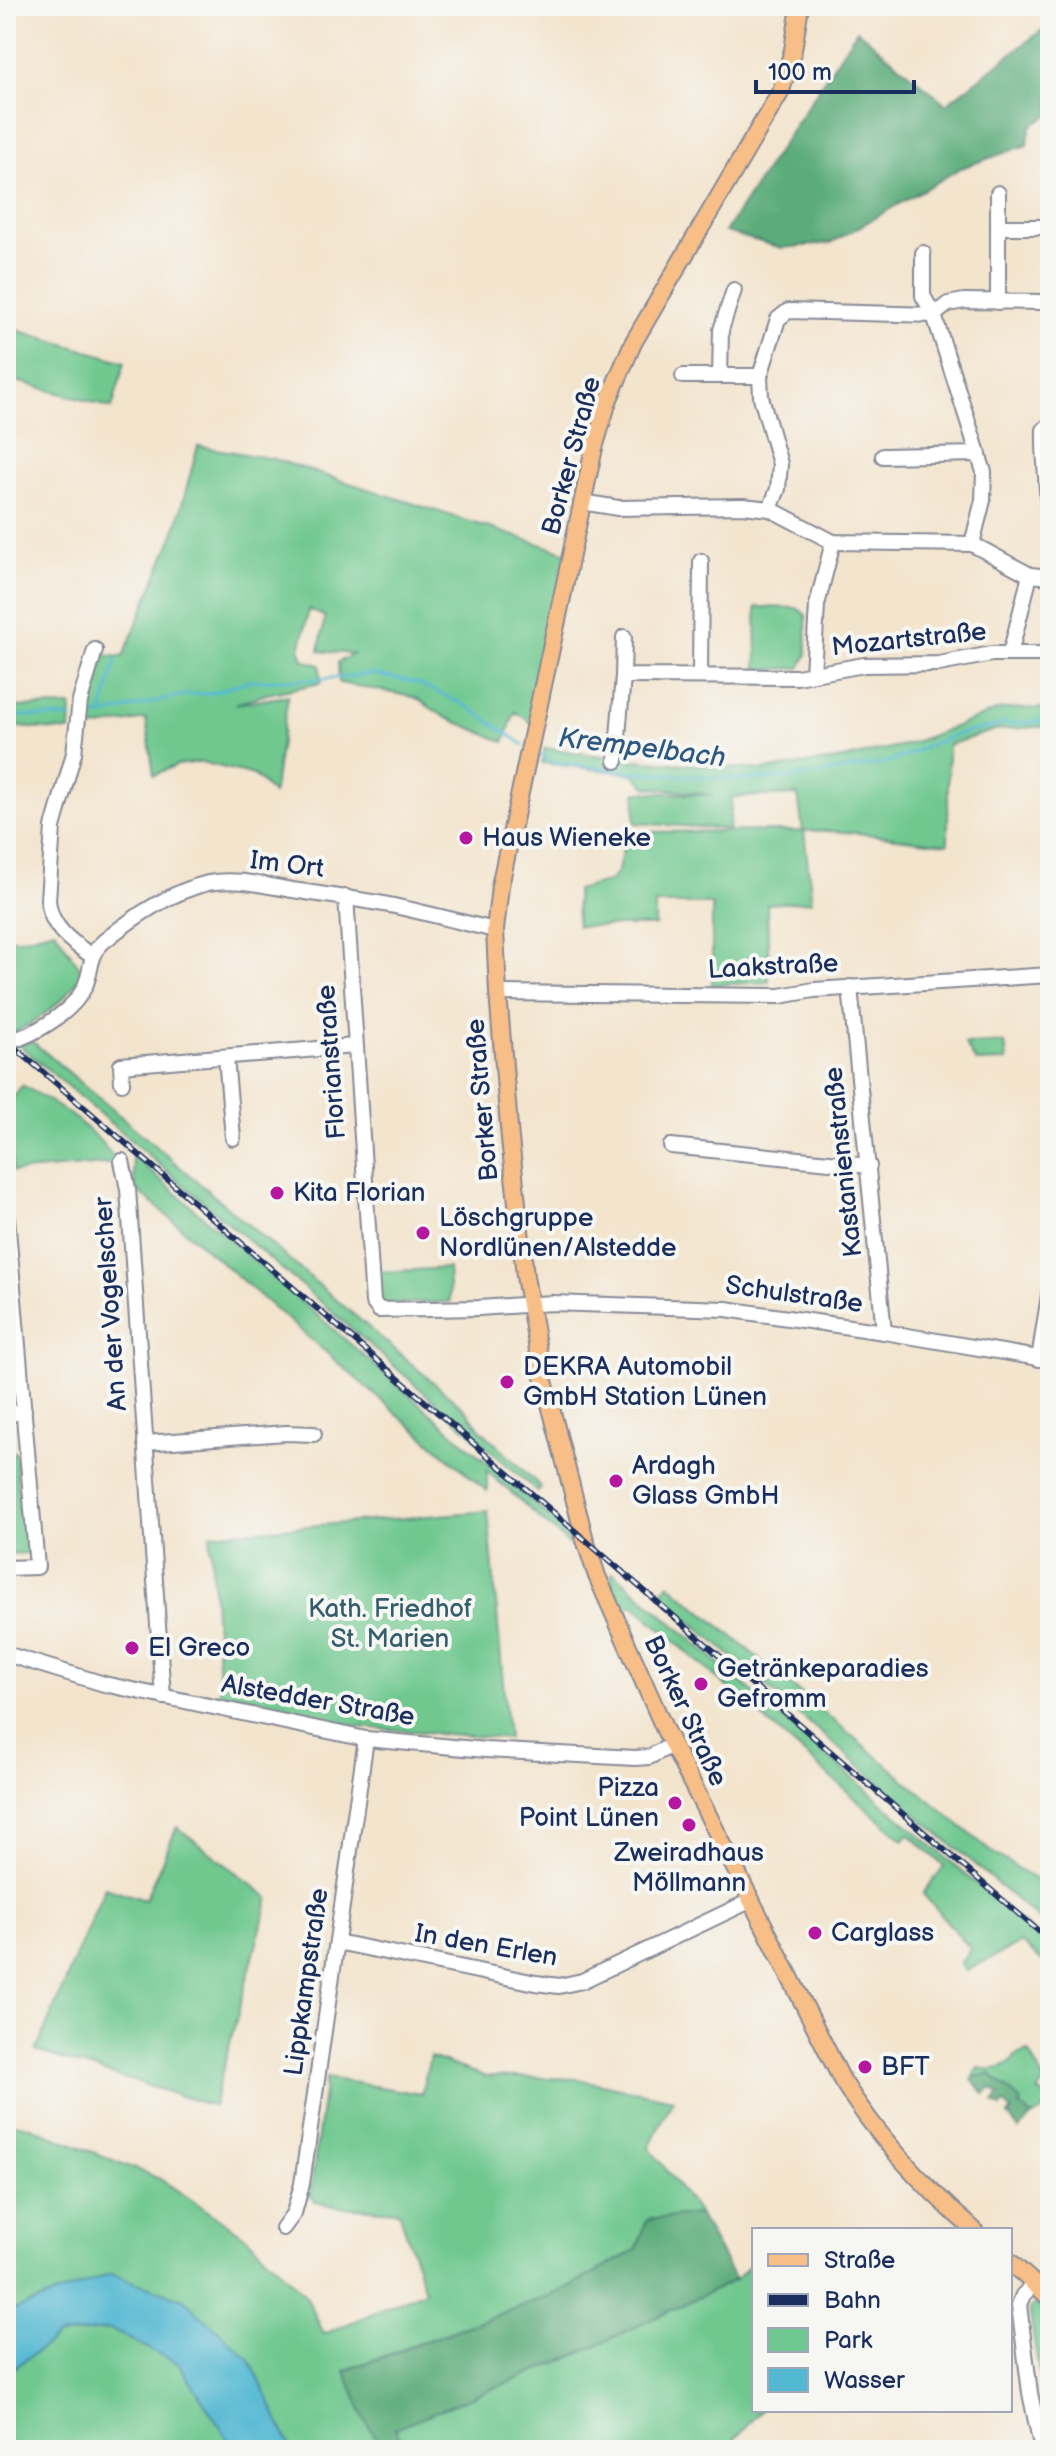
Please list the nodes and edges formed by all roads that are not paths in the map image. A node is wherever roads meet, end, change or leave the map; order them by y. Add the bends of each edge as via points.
1 (800, 6) edge
2 (998, 193) dead end
3 (998, 227) junction
4 (1050, 227) edge
5 (923, 253) dead end
6 (734, 290) dead end
7 (998, 302) junction
8 (1043, 302) dead end
9 (934, 315) junction
10 (683, 376) dead end
11 (720, 376) junction
12 (760, 376) junction
13 (1050, 424) edge
14 (979, 454) junction
15 (883, 456) dead end
16 (582, 502) junction
17 (770, 509) junction
18 (1050, 518) edge
19 (833, 542) junction
20 (972, 544) junction
21 (701, 561) dead end
22 (1030, 575) junction
23 (1050, 577) edge
24 (624, 637) dead end
25 (95, 650) dead end
26 (1010, 654) junction
27 (1050, 654) edge
28 (813, 674) junction
29 (623, 676) junction
30 (700, 676) junction
31 (616, 761) dead end
32 (346, 897) junction
33 (495, 930) junction
34 (92, 956) junction
35 (1050, 975) edge
36 (850, 987) junction
37 (498, 993) junction
38 (20, 1038) dead end
39 (355, 1046) junction
40 (226, 1057) junction
41 (122, 1083) dead end
42 (233, 1138) dead end
43 (671, 1146) dead end
44 (122, 1161) dead end
45 (869, 1166) junction
46 (6, 1206) edge
47 (1050, 1289) edge
48 (530, 1305) junction
49 (884, 1332) junction
50 (1044, 1360) edge
51 (13, 1370) edge
52 (24, 1410) junction
53 (6, 1416) edge
54 (314, 1434) dead end
55 (145, 1443) junction
56 (6, 1568) edge
57 (6, 1654) edge
58 (163, 1697) junction
59 (366, 1739) junction
60 (672, 1745) junction
61 (752, 1900) junction
62 (337, 1942) junction
63 (283, 2228) dead end
64 (972, 2228) edge
65 (1012, 2264) edge
66 (1034, 2284) junction
67 (1050, 2298) edge
68 (1042, 2450) edge

1 - 16 main road, Borker Straße via 781,91 667,282 616,380
2 - 3 street
3 - 4 street
3 - 7 street
5 - 9 street via 923,296
6 - 11 street via 721,330
7 - 8 street
7 - 9 street via 948,304
9 - 12 street via 788,311 778,319
9 - 14 street
10 - 11 street
11 - 12 street
12 - 17 street via 780,475
13 - 18 street via 1044,430 1043,461
14 - 15 street
14 - 20 street via 985,486
16 - 17 street via 618,508
16 - 33 main road, Borker Straße
17 - 19 street
19 - 20 street
19 - 28 street, Mozartstraße via 817,605
20 - 22 street
21 - 30 street
22 - 23 street
22 - 26 street, Mozartstraße
24 - 29 street
25 - 34 street via 53,827 48,900 55,922
26 - 27 street, Mozartstraße
26 - 28 street, Mozartstraße
28 - 30 street, Mozartstraße
29 - 30 street, Mozartstraße
29 - 31 street
32 - 33 street, Im Ort
32 - 34 street, Im Ort via 211,882 150,910 103,942
32 - 39 street, Florianstraße
33 - 37 main road, Borker Straße
34 - 38 street via 78,998
35 - 36 street, Laakstraße
36 - 37 street, Laakstraße via 773,996
36 - 45 street, Kastanienstraße
37 - 48 main road, Borker Straße
39 - 40 street
39 - 48 street, Florianstraße via 375,1307 384,1311
40 - 41 street via 121,1065
40 - 42 street
43 - 45 street
44 - 55 street, An der Vogelscher
45 - 49 street, Kastanienstraße
46 - 51 street
47 - 50 street
48 - 49 street, Schulstraße via 726,1309
48 - 60 main road, Borker Straße via 554,1425 590,1557
49 - 50 street, Schulstraße
51 - 52 street
52 - 53 street
52 - 56 street via 37,1567
54 - 55 street, An der Vogelscher
55 - 58 street, An der Vogelscher
57 - 58 street, Alstedder Straße via 78,1678
58 - 59 street, Alstedder Straße
59 - 60 street, Alstedder Straße via 635,1758
59 - 62 street, Lippkampstraße
60 - 61 main road, Borker Straße
61 - 62 street, In den Erlen via 594,1976 559,1986
61 - 64 main road, Borker Straße via 857,2105 900,2158
62 - 63 street, Lippkampstraße via 302,2184 294,2213
65 - 66 main road
66 - 67 main road
66 - 68 street via 1019,2305

